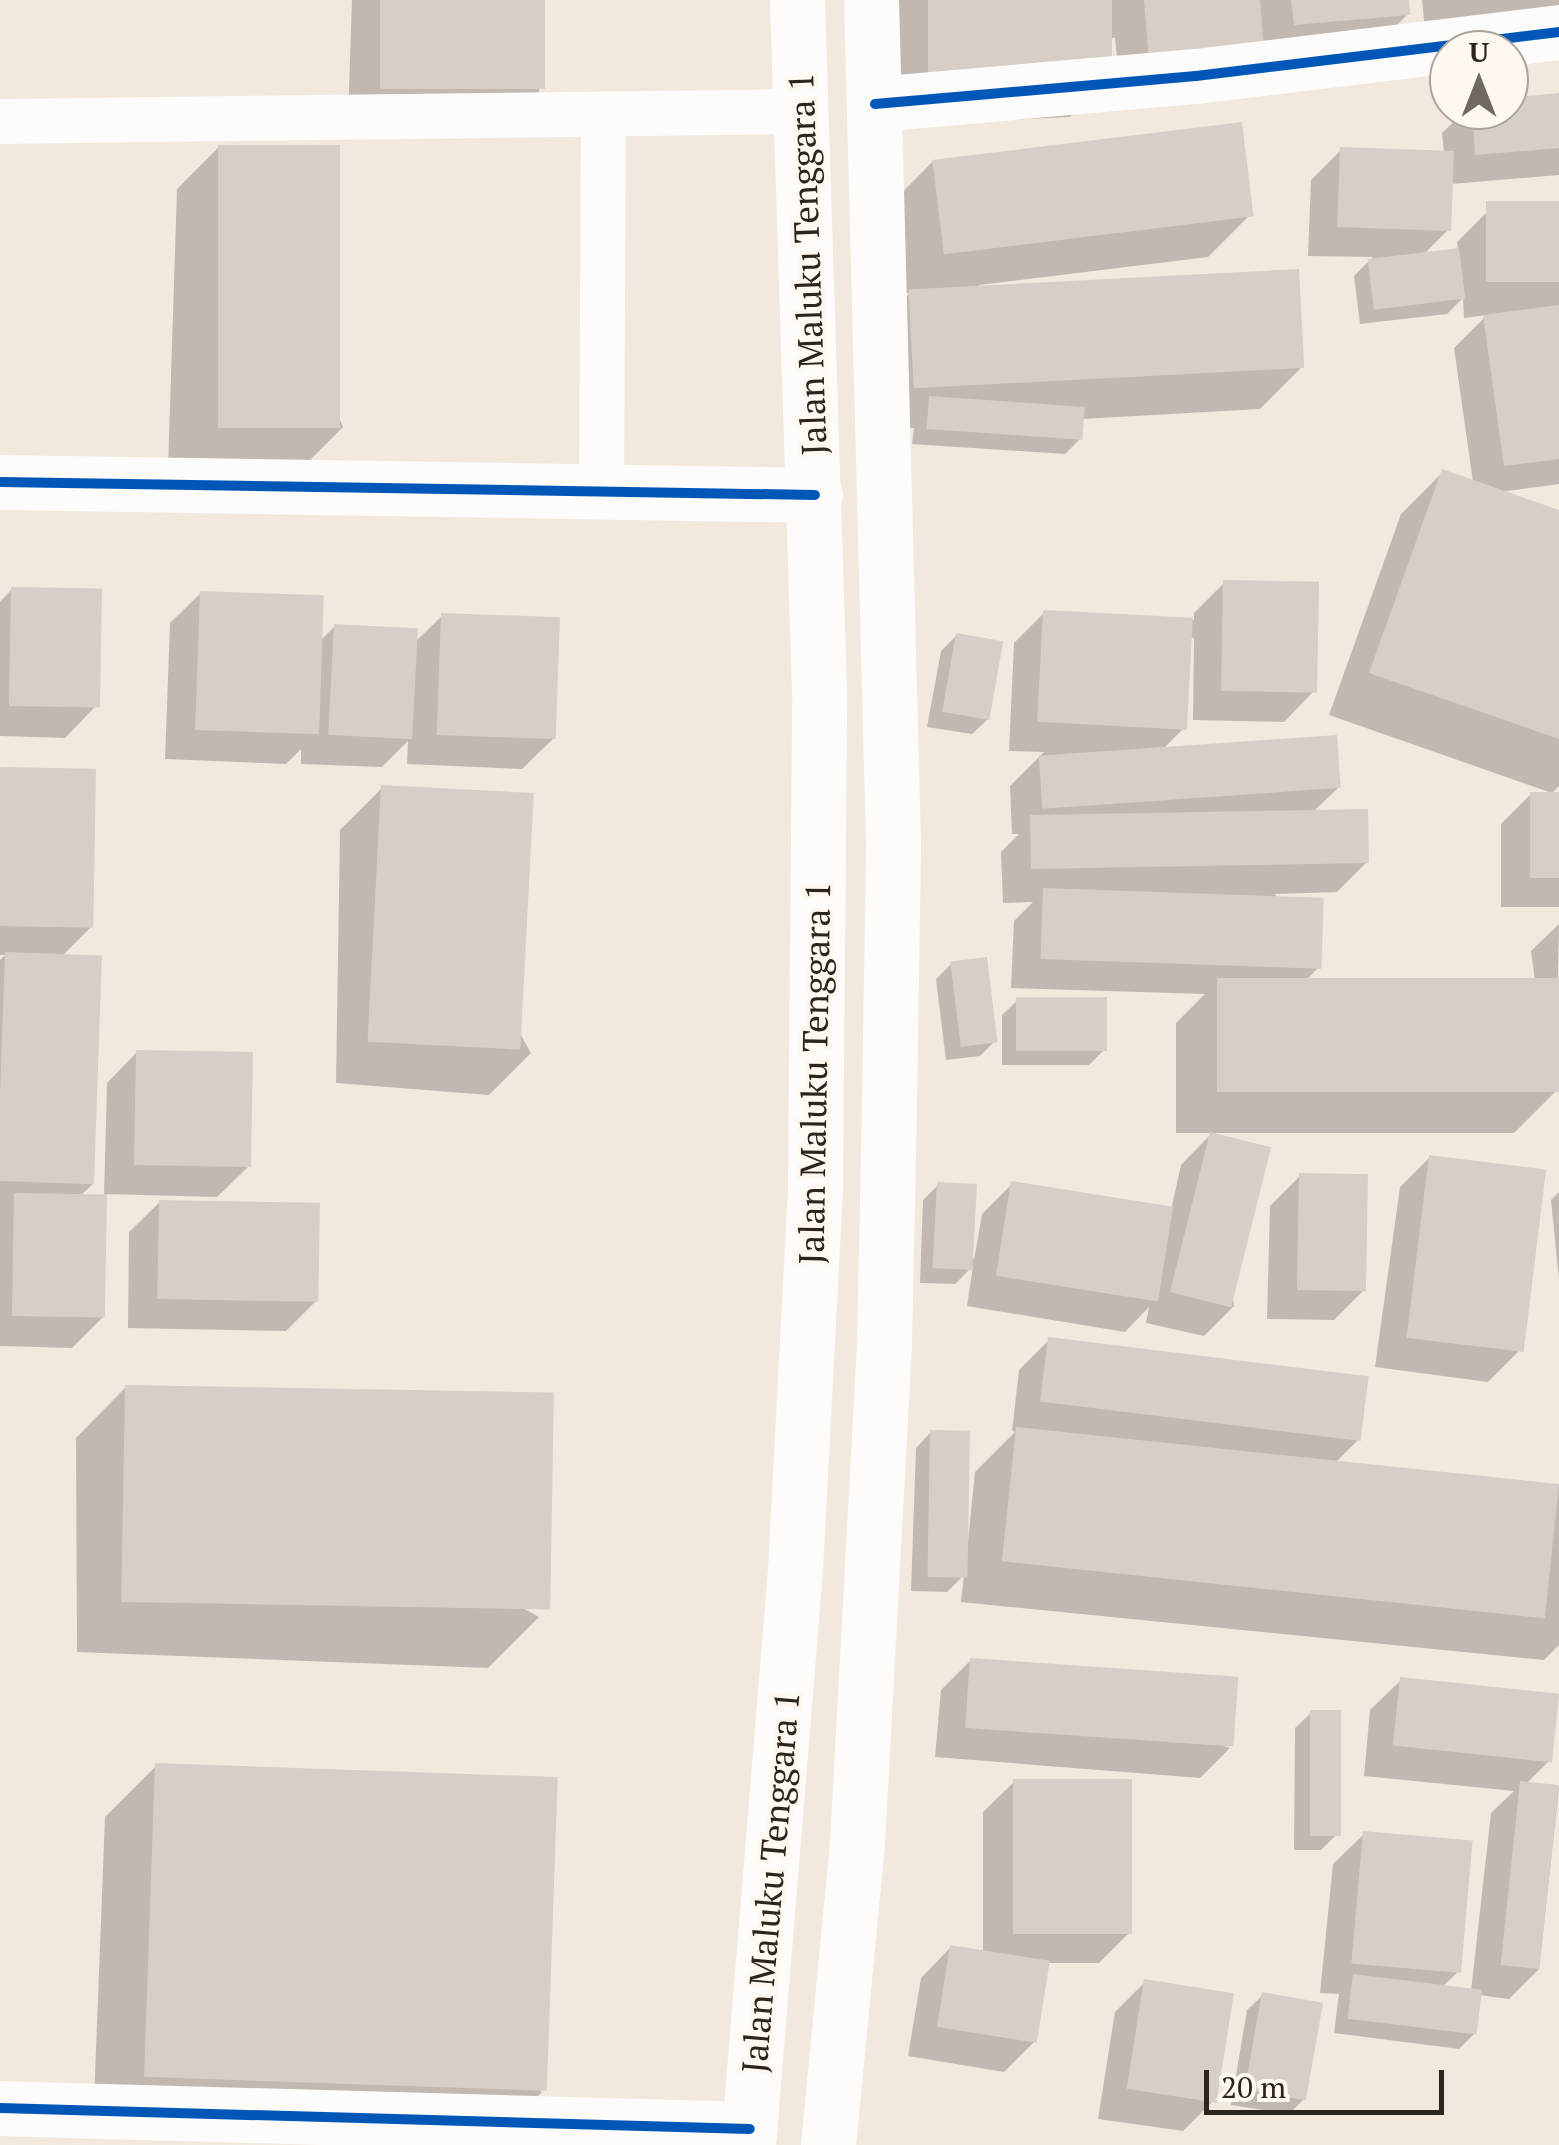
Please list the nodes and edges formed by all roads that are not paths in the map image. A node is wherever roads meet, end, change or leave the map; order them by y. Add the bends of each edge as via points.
1 (798, 0) edge
2 (871, 0) edge
3 (1559, 32) edge
4 (874, 104) junction
5 (802, 112) junction
6 (603, 114) junction
7 (0, 121) edge
8 (0, 482) edge
9 (602, 491) junction
10 (815, 495) junction
11 (0, 2108) edge
12 (749, 2137) edge
13 (828, 2145) edge

1 - 5 main road, Jalan Maluku Tenggara 1
2 - 4 main road, Jalan Maluku Tenggara 1
3 - 4 main road via 1196,76
4 - 13 main road, Jalan Maluku Tenggara 1 via 893,844 884,1344 857,1843
5 - 6 lane
5 - 10 main road, Jalan Maluku Tenggara 1
6 - 7 lane
6 - 9 lane
8 - 9 main road
9 - 10 main road
10 - 12 main road, Jalan Maluku Tenggara 1 via 815,1182 795,1570
11 - 12 main road

